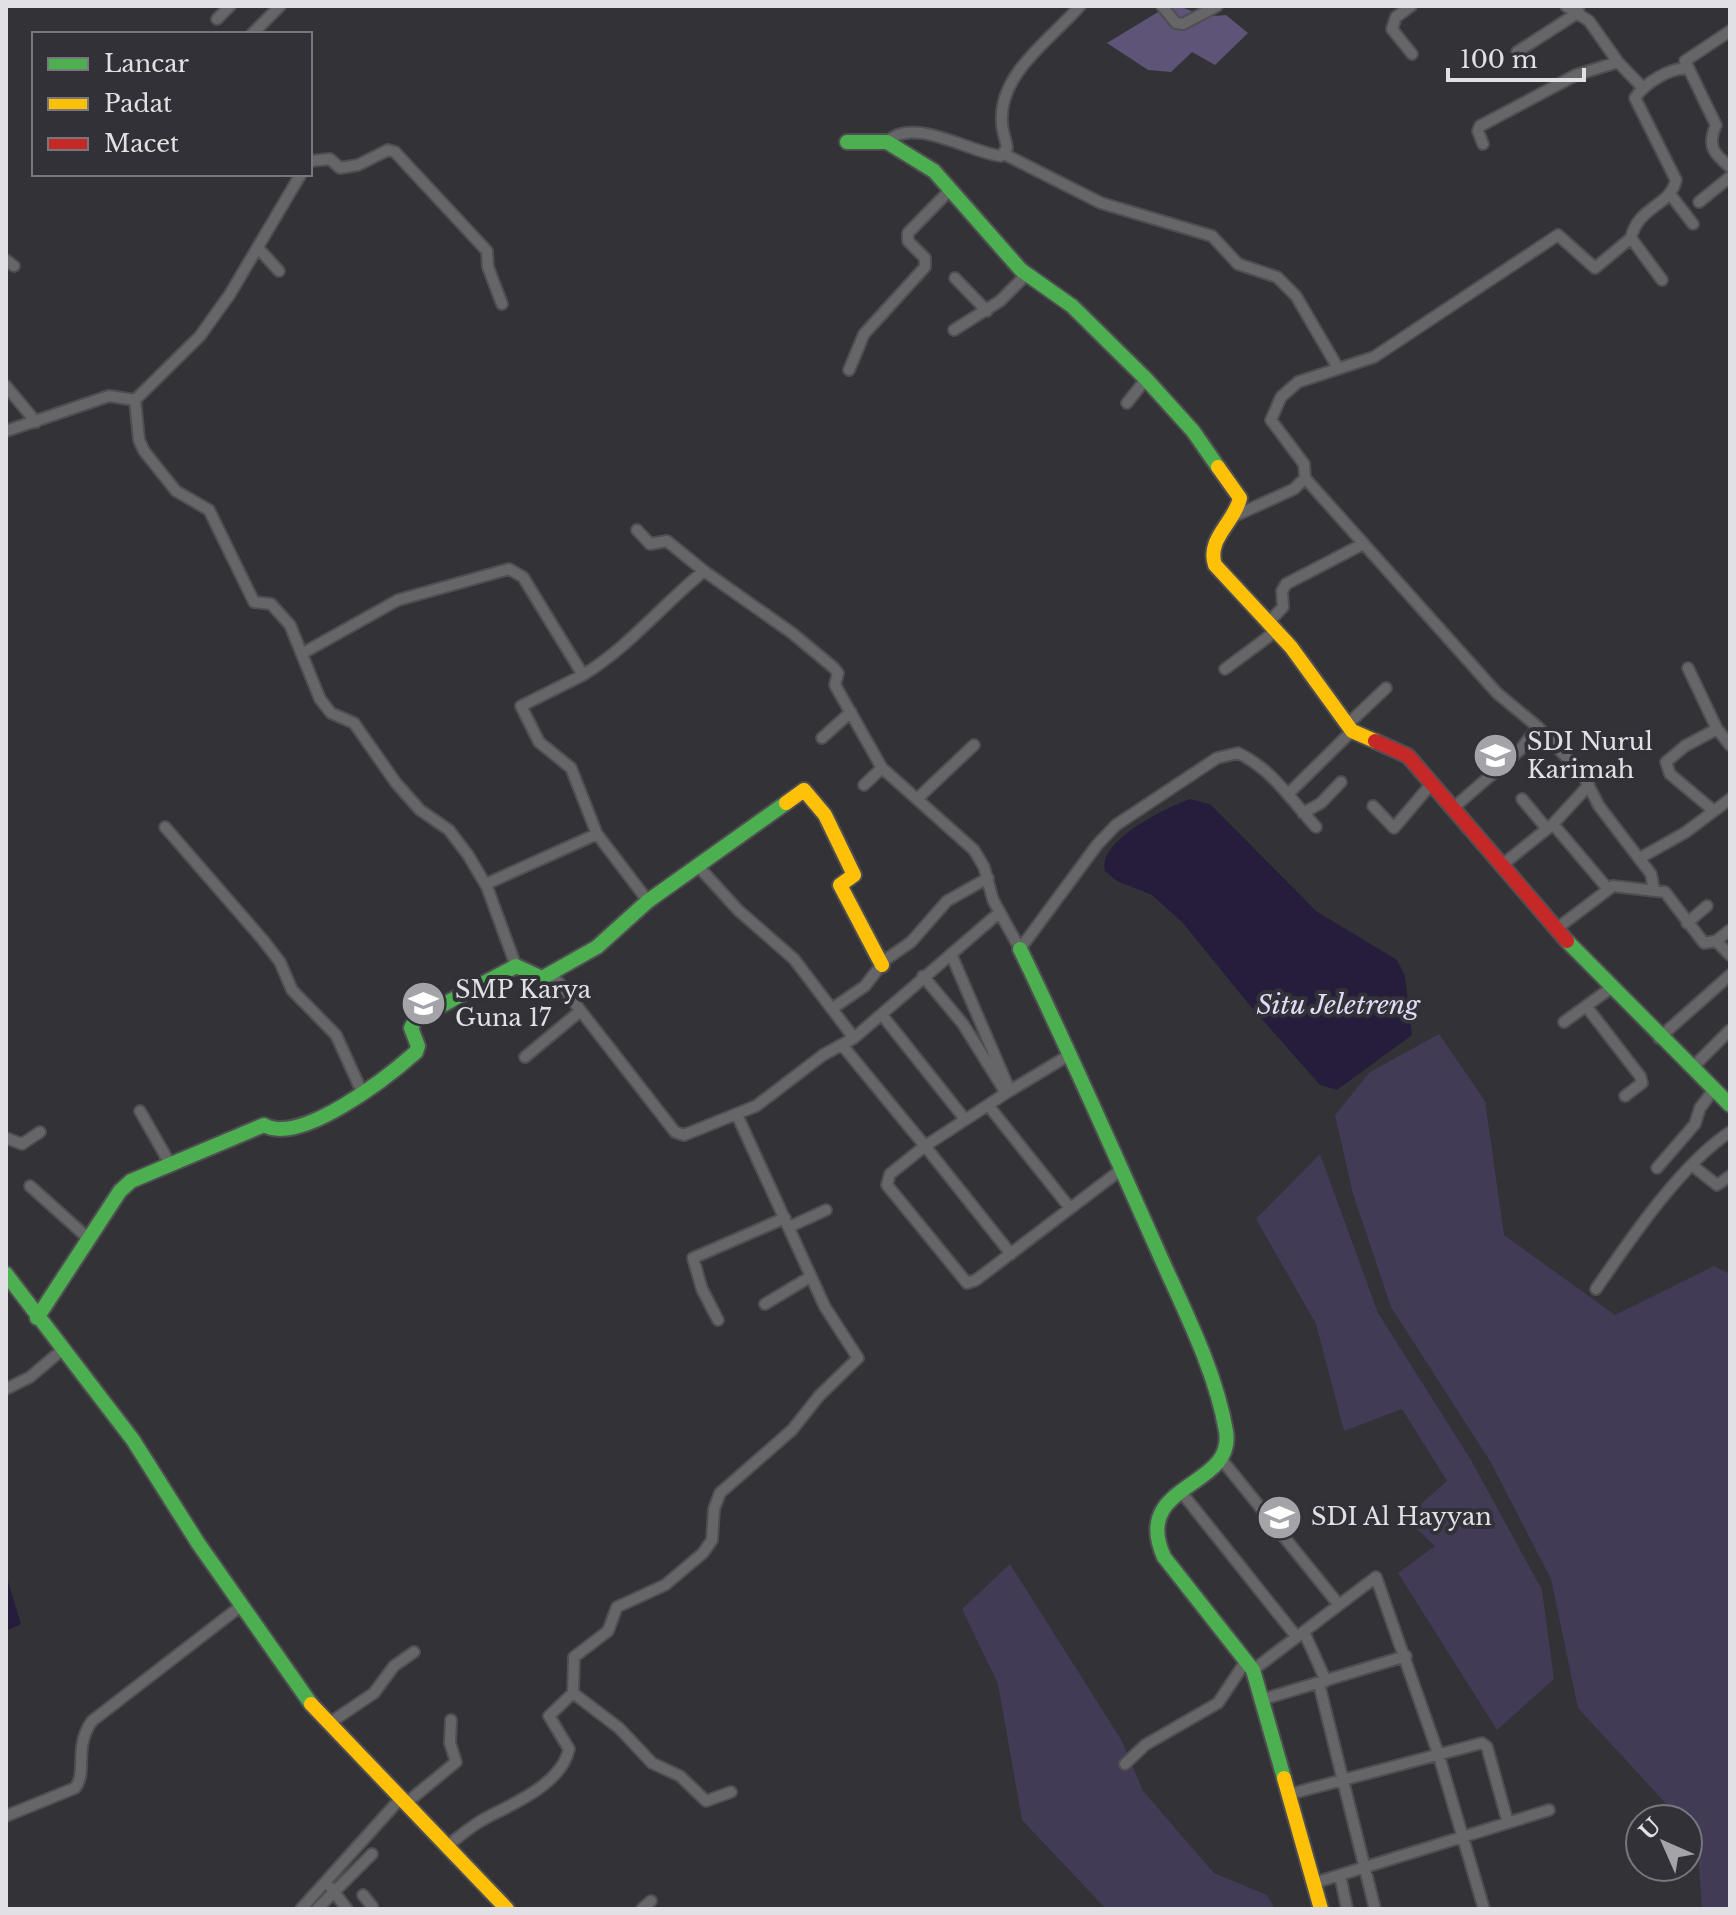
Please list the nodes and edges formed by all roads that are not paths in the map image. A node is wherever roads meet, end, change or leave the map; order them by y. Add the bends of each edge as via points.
1 (230, 6) edge
2 (280, 6) edge
3 (1080, 6) edge
4 (1162, 6) edge
5 (1217, 6) edge
6 (1411, 6) edge
7 (1566, 6) edge
8 (1579, 12) junction
9 (217, 19) dead end
10 (1730, 31) edge
11 (254, 32) edge
12 (1517, 52) dead end
13 (1412, 54) dead end
14 (1618, 62) junction
15 (1688, 69) junction
16 (1643, 88) junction
17 (847, 142) dead end
18 (887, 142) junction
19 (1483, 144) dead end
20 (1004, 154) junction
21 (312, 161) edge
22 (1730, 167) edge
23 (300, 176) edge
24 (1730, 177) edge
25 (951, 189) junction
26 (1670, 194) junction
27 (1699, 202) dead end
28 (1693, 224) dead end
29 (1631, 238) junction
30 (258, 248) junction
31 (279, 271) dead end
32 (1027, 274) junction
33 (955, 278) dead end
34 (1662, 280) dead end
35 (502, 304) dead end
36 (987, 311) junction
37 (954, 330) dead end
38 (1338, 368) junction
39 (849, 370) dead end
40 (1146, 379) junction
41 (6, 386) edge
42 (135, 400) junction
43 (1127, 403) dead end
44 (36, 422) junction
45 (6, 431) edge
46 (1305, 478) junction
47 (1237, 515) junction
48 (637, 530) dead end
49 (1363, 544) junction
50 (704, 571) junction
51 (1272, 627) junction
52 (303, 653) junction
53 (1688, 668) dead end
54 (1225, 669) dead end
55 (583, 675) junction
56 (1386, 688) dead end
57 (851, 712) junction
58 (1538, 727) junction
59 (1349, 728) junction
60 (1717, 729) junction
61 (822, 738) dead end
62 (974, 745) dead end
63 (1730, 745) edge
64 (882, 768) junction
65 (1341, 782) dead end
66 (1432, 783) junction
67 (864, 785) dead end
68 (1589, 785) junction
69 (1289, 793) junction
70 (918, 798) junction
71 (1522, 799) dead end
72 (1730, 799) edge
73 (1373, 806) dead end
74 (1452, 809) junction
75 (1714, 811) junction
76 (1303, 813) junction
77 (1550, 826) junction
78 (165, 827) dead end
79 (1316, 827) dead end
80 (597, 834) junction
81 (1640, 858) junction
82 (697, 865) junction
83 (1502, 865) junction
84 (988, 878) junction
85 (486, 884) junction
86 (1608, 889) junction
87 (1654, 890) junction
88 (648, 901) junction
89 (1707, 906) dead end
90 (1000, 912) junction
91 (1687, 923) junction
92 (1556, 929) junction
93 (1730, 930) edge
94 (1716, 941) junction
95 (1020, 949) junction
96 (951, 954) junction
97 (1730, 955) edge
98 (882, 965) junction
99 (516, 966) junction
100 (552, 974) junction
101 (1730, 975) edge
102 (923, 976) junction
103 (1611, 988) junction
104 (1586, 1006) junction
105 (833, 1008) junction
106 (579, 1012) junction
107 (882, 1015) junction
108 (1564, 1022) dead end
109 (1730, 1030) edge
110 (854, 1038) junction
111 (1659, 1038) junction
112 (842, 1045) junction
113 (1071, 1054) junction
114 (525, 1057) dead end
115 (1692, 1068) junction
116 (1715, 1088) junction
117 (362, 1092) junction
118 (1008, 1092) junction
119 (1625, 1096) dead end
120 (988, 1105) junction
121 (1730, 1105) edge
122 (140, 1111) dead end
123 (737, 1115) junction
124 (964, 1118) junction
125 (40, 1132) dead end
126 (1730, 1132) edge
127 (6, 1138) edge
128 (925, 1146) junction
129 (169, 1162) junction
130 (1693, 1166) junction
131 (1657, 1168) dead end
132 (1122, 1169) junction
133 (1730, 1176) edge
134 (30, 1186) dead end
135 (1070, 1208) junction
136 (826, 1210) dead end
137 (787, 1222) junction
138 (89, 1239) junction
139 (1011, 1254) junction
140 (6, 1274) edge
141 (810, 1277) junction
142 (1596, 1289) dead end
143 (765, 1304) dead end
144 (37, 1318) junction
145 (718, 1320) dead end
146 (62, 1350) junction
147 (6, 1389) edge
148 (1222, 1460) junction
149 (1182, 1493) junction
150 (1339, 1605) junction
151 (241, 1606) junction
152 (1300, 1634) junction
153 (414, 1652) dead end
154 (1406, 1656) junction
155 (1250, 1666) junction
156 (1322, 1682) junction
157 (573, 1693) junction
158 (1264, 1699) junction
159 (451, 1720) dead end
160 (328, 1724) junction
161 (1438, 1753) junction
162 (1125, 1764) dead end
163 (1342, 1779) junction
164 (731, 1792) dead end
165 (1290, 1794) junction
166 (402, 1802) junction
167 (1549, 1810) dead end
168 (6, 1816) edge
169 (1508, 1823) junction
170 (1463, 1837) junction
171 (446, 1847) junction
172 (372, 1854) dead end
173 (1365, 1867) junction
174 (1340, 1875) junction
175 (327, 1880) junction
176 (1314, 1883) junction
177 (334, 1892) junction
178 (363, 1895) dead end
179 (301, 1909) edge
180 (317, 1909) edge
181 (347, 1909) edge
182 (370, 1909) edge
183 (507, 1909) edge
184 (1321, 1909) edge
185 (1347, 1909) edge
186 (1375, 1909) edge
187 (1484, 1909) edge

1 - 9 street
2 - 11 street
3 - 20 street via 1010,86 1002,113
4 - 5 street via 1183,24
6 - 13 street via 1396,17 1392,29
7 - 8 street
8 - 12 street
8 - 14 street
10 - 15 street via 1688,57
14 - 16 street
14 - 19 street via 1576,75 1480,126
15 - 16 street via 1673,70
15 - 22 street via 1716,125 1710,138 1713,151
16 - 26 street via 1634,101 1676,180
17 - 18 street
18 - 20 street via 903,134 925,133 992,155
18 - 25 street via 920,160
20 - 38 street via 1101,203 1212,236 1238,264 1277,277 1296,296
21 - 35 street via 330,159 340,168 395,152 487,251
23 - 30 street
24 - 27 street
25 - 32 street
25 - 39 street via 908,233 908,241 925,258 925,267 864,334
26 - 28 street
26 - 29 street via 1635,222
29 - 34 street
29 - 38 street via 1595,268 1558,235 1384,350
30 - 31 street
30 - 42 street via 200,336
32 - 36 street
32 - 40 street via 1072,306
33 - 36 street
36 - 37 street
38 - 46 street via 1298,382 1281,397 1271,420 1304,464
40 - 43 street
40 - 47 street via 1193,431 1237,493
41 - 44 street
42 - 44 street via 109,396
42 - 52 street via 144,451 176,491 209,510 254,602 271,604 279,612
44 - 45 street
46 - 47 street via 1294,489
46 - 49 street
47 - 51 street via 1212,547 1211,559
48 - 50 street via 650,544 667,541
49 - 51 street via 1286,584 1283,607
49 - 58 street via 1497,693
50 - 55 street via 649,625
50 - 57 street via 834,668 835,685
51 - 54 street
51 - 59 street
52 - 55 street via 398,600 509,569 523,577
52 - 85 street via 320,699 331,713 354,723 412,801 459,841
53 - 60 street
55 - 80 street via 521,706 539,742 571,768
56 - 59 street
57 - 61 street
57 - 64 street
58 - 68 street
58 - 74 street via 1520,750
59 - 66 street via 1399,749
59 - 69 street
60 - 63 street
60 - 75 street via 1666,762 1670,774
62 - 70 street
64 - 67 street
64 - 70 street
65 - 76 street
66 - 73 street via 1394,828
66 - 74 street
68 - 77 street
68 - 81 street
69 - 76 street
69 - 95 street via 1249,758 1238,753 1217,758 1135,809 1106,834
70 - 84 street via 974,850
71 - 77 street
72 - 75 street
74 - 83 street
75 - 81 street
76 - 79 street
77 - 83 street
77 - 86 street
78 - 117 street via 263,940 292,990 336,1035
80 - 85 street
80 - 88 street
81 - 87 street
82 - 88 street
82 - 98 street via 804,790 825,815 854,875 840,885
82 - 105 street via 787,952
83 - 92 street
84 - 90 street
84 - 98 street via 947,901
85 - 99 street
86 - 87 street
86 - 92 street
87 - 91 street via 1668,894
88 - 100 street via 597,947
89 - 91 street
90 - 95 street
90 - 96 street
91 - 94 street via 1704,943
92 - 103 street
93 - 94 street
94 - 97 street
95 - 113 street
96 - 102 street
96 - 118 street
98 - 105 street via 865,986
99 - 100 street via 537,978
99 - 117 street via 416,1019 411,1031 416,1052
100 - 106 street
101 - 111 street
102 - 107 street
102 - 118 street
103 - 104 street
103 - 111 street
104 - 108 street
104 - 119 street via 1640,1076 1642,1083
105 - 110 street
106 - 114 street
106 - 123 street via 675,1132 686,1134
107 - 110 street
107 - 124 street
109 - 115 street
110 - 112 street
111 - 115 street
112 - 123 street
112 - 128 street
113 - 118 street
113 - 132 street
115 - 116 street
116 - 121 street
116 - 131 street via 1695,1124
117 - 129 street via 304,1124 275,1131 264,1125
118 - 120 street
120 - 124 street
120 - 135 street
122 - 129 street
123 - 137 street
124 - 128 street
125 - 127 street via 22,1144
126 - 130 street
128 - 139 street
128 - 139 street via 890,1174 890,1190 967,1283
129 - 138 street via 124,1187
130 - 133 street via 1717,1185
130 - 142 street
132 - 135 street
132 - 148 street via 1219,1399 1228,1440
134 - 138 street
135 - 139 street
136 - 137 street
137 - 141 street
137 - 145 street via 693,1258
138 - 144 street
140 - 144 street
141 - 143 street
141 - 157 street via 857,1361 792,1430 720,1493 714,1533 703,1553 665,1585 617,1607 608,1631 576,1653
144 - 146 street
146 - 147 street
146 - 151 street via 133,1440
148 - 149 street
148 - 150 street
149 - 152 street
149 - 155 street via 1157,1514 1155,1539
150 - 152 street
150 - 154 street via 1376,1577
151 - 160 street
151 - 168 street via 92,1721 82,1735 81,1778 75,1788
152 - 155 street
152 - 156 street
153 - 160 street via 394,1666 374,1693
154 - 156 street
154 - 161 street
155 - 158 street
155 - 162 street via 1218,1703 1145,1745
156 - 158 street
156 - 163 street
157 - 164 street via 619,1728 652,1763 680,1776 706,1801
157 - 171 street via 549,1716 569,1749 564,1761 532,1796 487,1817
158 - 165 street
159 - 166 street via 456,1762
160 - 166 street
161 - 163 street
161 - 169 street via 1482,1743 1487,1747
161 - 170 street
163 - 165 street
163 - 173 street
165 - 176 street
166 - 171 street
166 - 175 street
167 - 169 street
169 - 170 street
170 - 173 street
170 - 187 street
171 - 183 street
172 - 177 street
173 - 174 street
173 - 186 street
174 - 176 street
174 - 185 street
175 - 177 street
175 - 179 street
176 - 184 street
177 - 180 street
177 - 181 street
178 - 182 street

